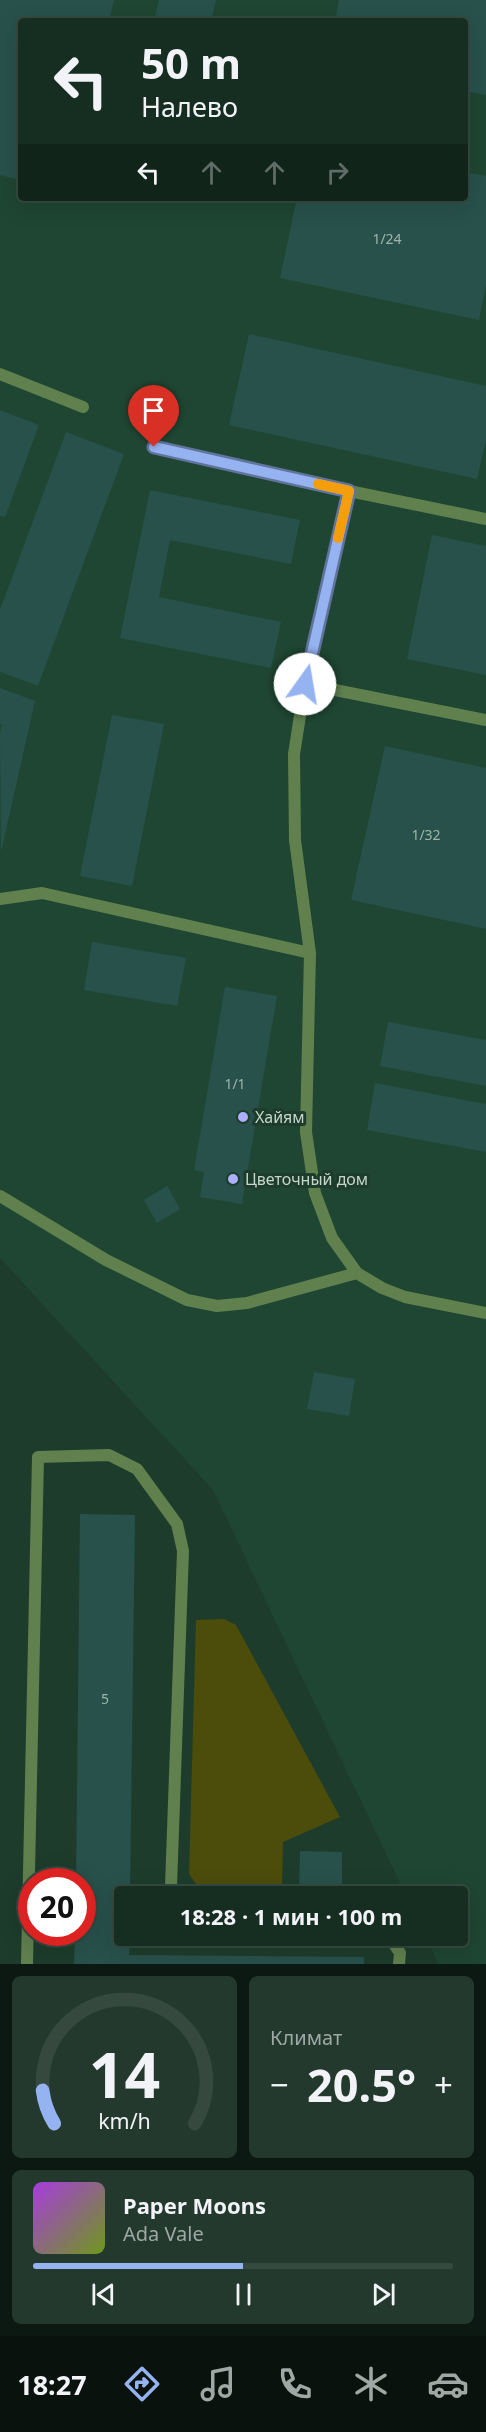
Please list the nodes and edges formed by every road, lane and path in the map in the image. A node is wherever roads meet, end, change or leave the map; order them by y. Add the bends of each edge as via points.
1 (0, 374) edge
2 (83, 407) dead end
3 (154, 447) dead end
4 (349, 491) junction
5 (486, 519) edge
6 (305, 684) junction
7 (486, 720) edge
8 (0, 898) edge
9 (310, 953) junction
10 (0, 1196) edge
11 (357, 1273) junction
12 (486, 1313) edge
13 (171, 1886) edge
14 (395, 1946) edge
15 (27, 1964) edge
16 (399, 1964) edge

1 - 2 lane
3 - 4 lane
4 - 5 lane
4 - 6 lane
6 - 7 lane
6 - 9 lane via 294,754 295,840
8 - 9 lane via 42,894
9 - 11 lane via 306,1132 315,1193 332,1238
10 - 11 lane via 106,1260 197,1302 217,1306 248,1303
11 - 12 lane via 405,1297
13 - 15 lane via 183,1551 177,1524 137,1469 109,1455 38,1456
14 - 16 lane via 400,1953

